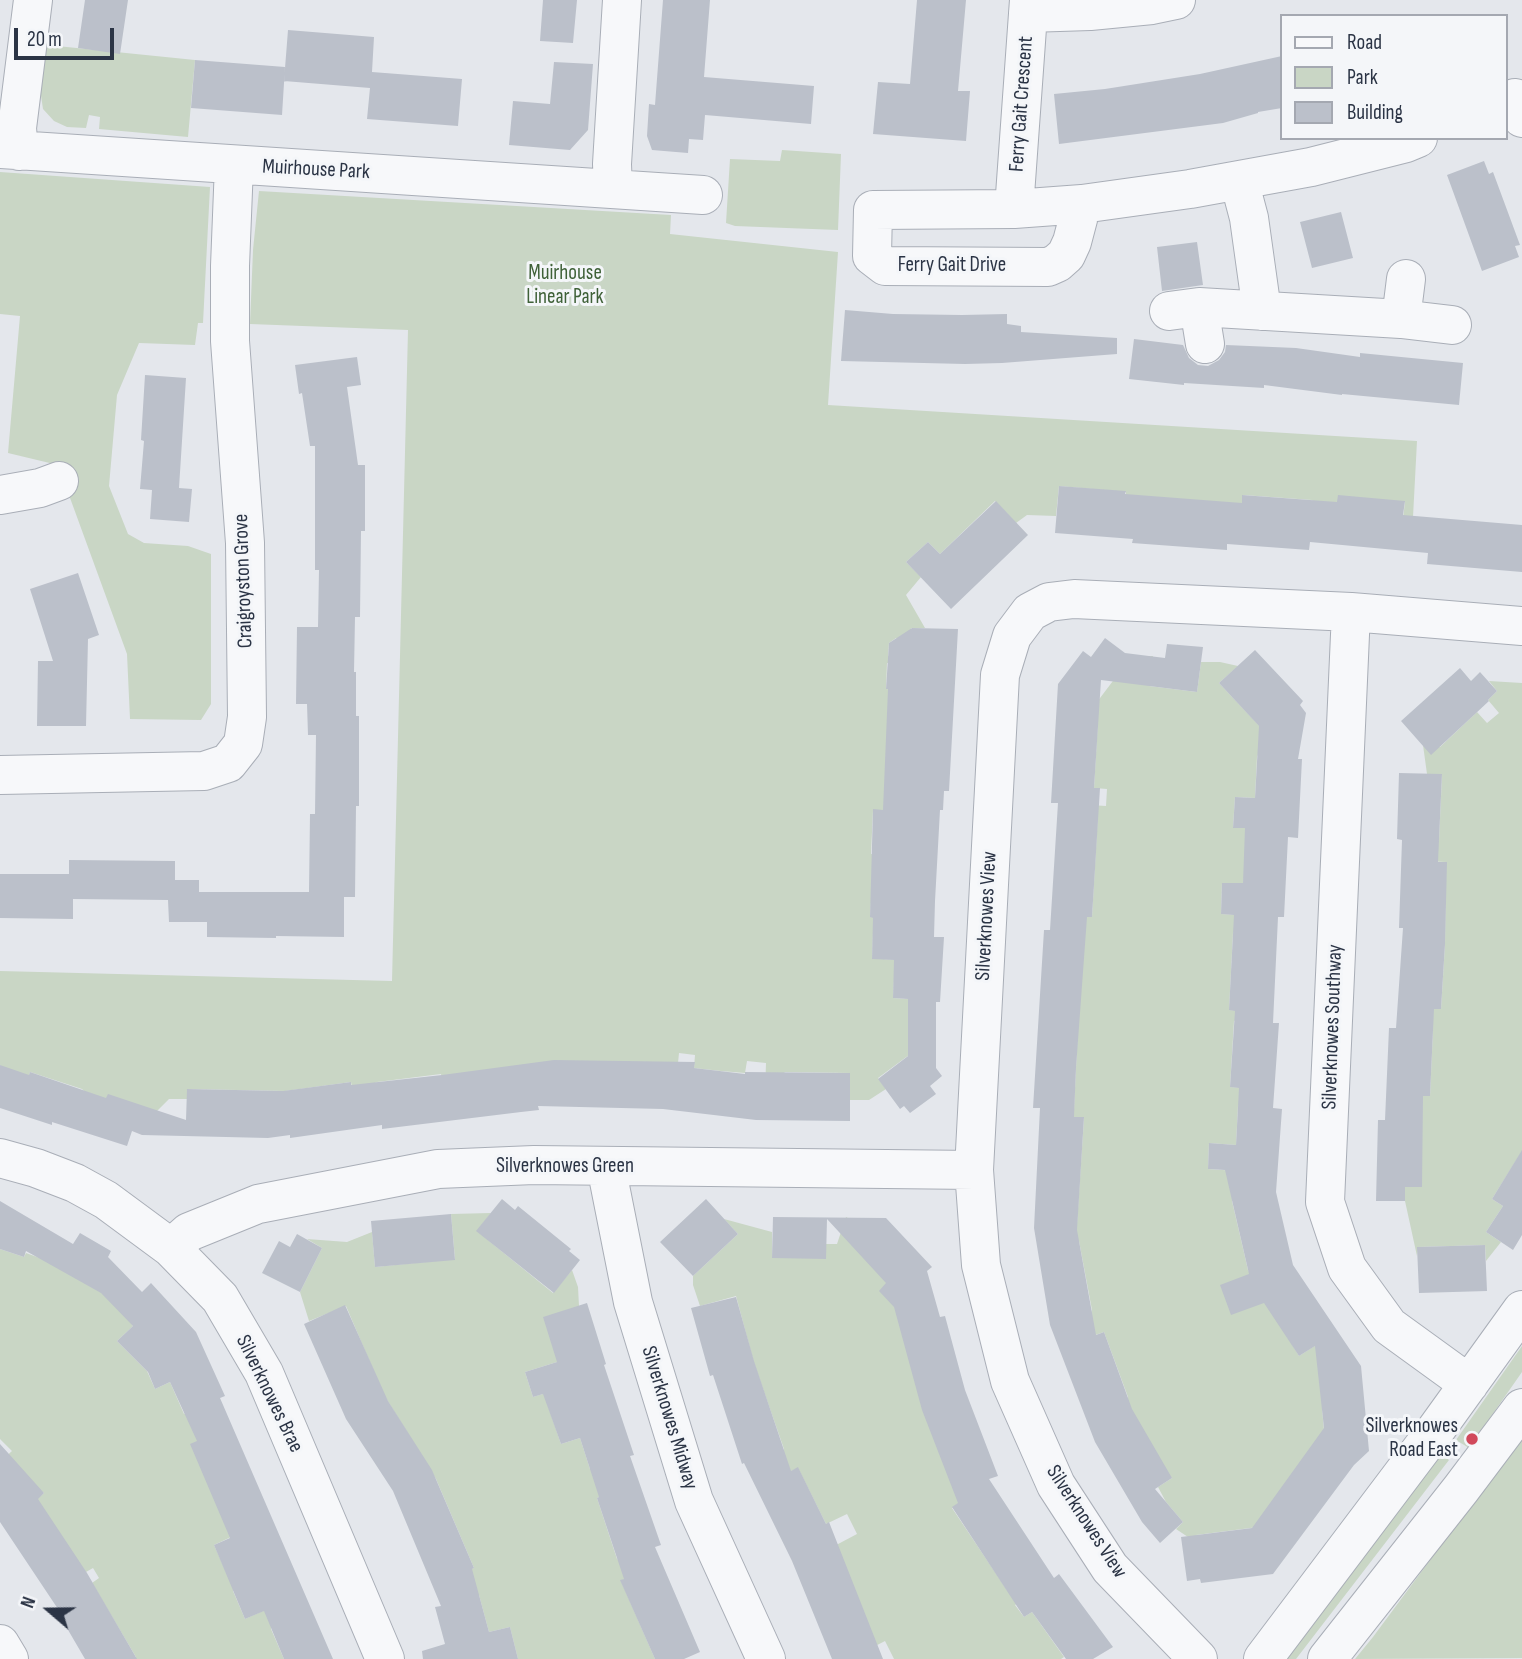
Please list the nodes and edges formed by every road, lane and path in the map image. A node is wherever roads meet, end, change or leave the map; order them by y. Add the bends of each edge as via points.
1 (33, 0) edge
2 (622, 0) edge
3 (1176, 0) edge
4 (1028, 7) edge
5 (1413, 140) edge
6 (10, 150) edge
7 (234, 165) junction
8 (1240, 180) junction
9 (613, 189) junction
10 (703, 198) dead end
11 (1082, 204) junction
12 (1014, 209) junction
13 (1406, 279) dead end
14 (1262, 311) junction
15 (1401, 319) junction
16 (1191, 320) dead end
17 (1452, 325) dead end
18 (59, 481) dead end
19 (0, 495) edge
20 (1351, 612) junction
21 (1522, 625) edge
22 (0, 775) edge
23 (0, 1158) edge
24 (606, 1166) junction
25 (974, 1170) junction
26 (171, 1248) junction
27 (1522, 1310) edge
28 (1469, 1384) junction
29 (1522, 1408) edge
30 (0, 1644) edge
31 (9, 1659) edge
32 (386, 1659) edge
33 (765, 1659) edge
34 (1198, 1659) edge
35 (1263, 1659) edge
36 (1327, 1659) edge

1 - 6 street, Muirhouse Park via 17,128
2 - 9 street
3 - 4 street via 1090,11
4 - 12 street, Ferry Gait Crescent
5 - 8 street, Ferry Gait Drive
6 - 7 street, Muirhouse Park
7 - 9 street, Muirhouse Park
7 - 22 street, Craigroyston Grove via 230,341 245,543 247,717 243,744 228,763 204,771
8 - 11 street, Ferry Gait Drive
8 - 14 street
9 - 10 street, Muirhouse Park
11 - 12 street, Ferry Gait Drive
11 - 12 street, Ferry Gait Drive via 1066,255 1048,267 885,266 872,256 873,210
13 - 15 street
14 - 15 street
14 - 16 street
15 - 17 street
18 - 19 street
20 - 21 street, Silverknowes View
20 - 25 street, Silverknowes View via 1074,599 1049,602 1030,612 1012,636 1000,675
20 - 28 street, Silverknowes Southway via 1325,1202 1347,1268 1389,1326
23 - 26 street, Silverknowes Brae via 75,1183
24 - 25 street, Silverknowes Green
24 - 26 street, Silverknowes Green via 438,1169 258,1204 189,1232
24 - 33 street, Silverknowes Midway via 633,1302 694,1501
25 - 34 street, Silverknowes View via 981,1265 1010,1381 1056,1485 1110,1568
26 - 32 street, Silverknowes Brae via 220,1298 264,1373
27 - 28 street
28 - 35 street
29 - 36 street
30 - 31 street

